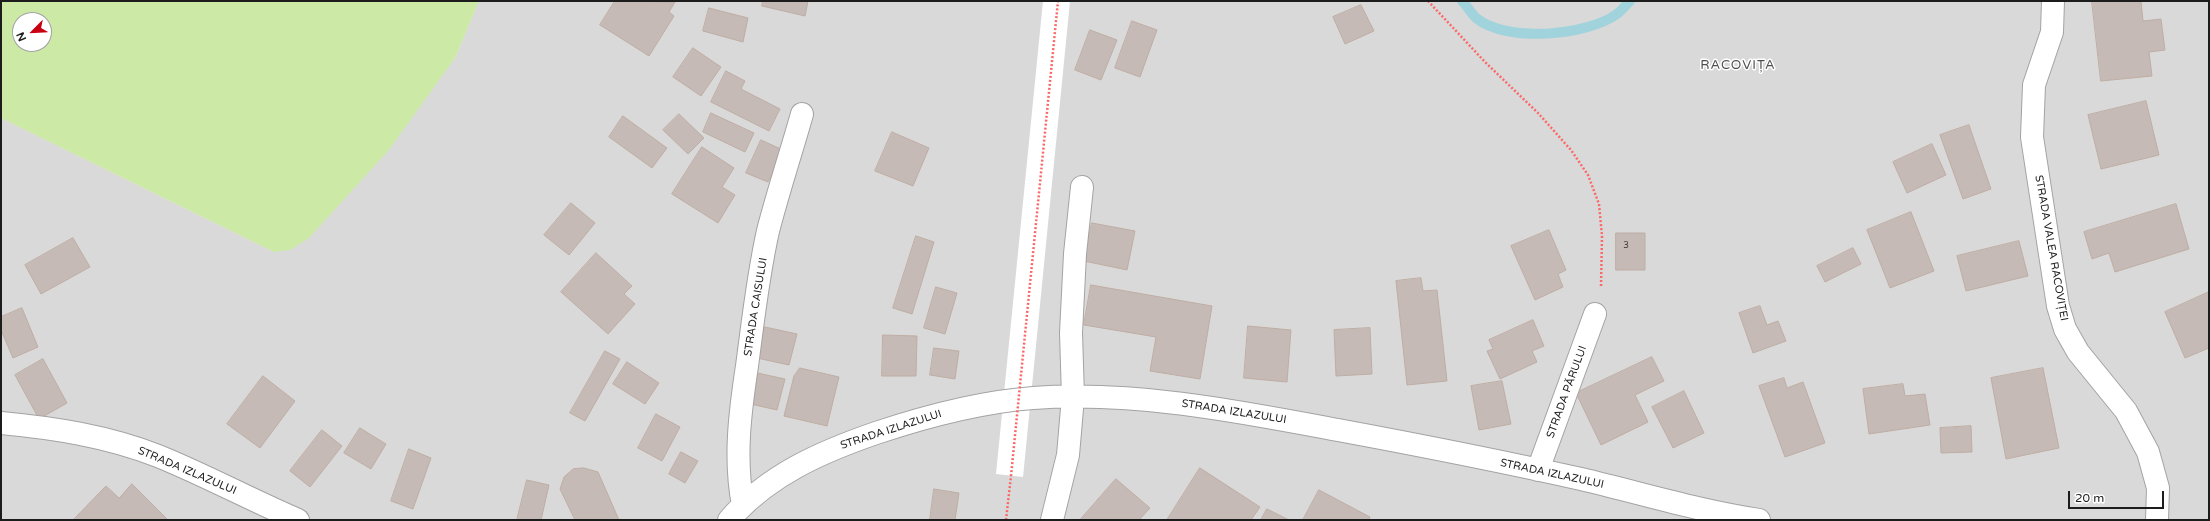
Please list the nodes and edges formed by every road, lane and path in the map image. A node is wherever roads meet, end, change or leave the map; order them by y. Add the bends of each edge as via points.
1 (1058, 1) edge
2 (1428, 1) edge
3 (2053, 1) edge
4 (802, 114) dead end
5 (1082, 187) dead end
6 (1595, 314) joint
7 (1073, 397) junction
8 (1, 423) edge
9 (1538, 470) junction
10 (736, 512) edge
11 (298, 520) edge
12 (1006, 520) edge
13 (1052, 520) edge
14 (1759, 520) edge
15 (2157, 520) edge

1 - 12 path, bridge
2 - 6 path via 1572,150 1588,175 1599,204 1602,236 1602,281
3 - 15 street, STRADA VALEA RACOVIȚEI via 2052,32 2034,85 2032,137 2058,306 2065,329 2078,352 2126,411 2148,452 2158,488
4 - 10 street, STRADA CAISULUI via 768,231 753,317 742,397
5 - 7 street via 1071,333
6 - 9 street, STRADA PĂRULUI
7 - 9 street, STRADA IZLAZULUI via 1157,400 1240,411
7 - 10 street, STRADA IZLAZULUI via 1032,398 987,404 901,424 809,459 772,481
7 - 13 street via 1068,455
8 - 11 street, STRADA IZLAZULUI via 66,430 126,445 157,456
9 - 14 street, STRADA IZLAZULUI via 1724,515

